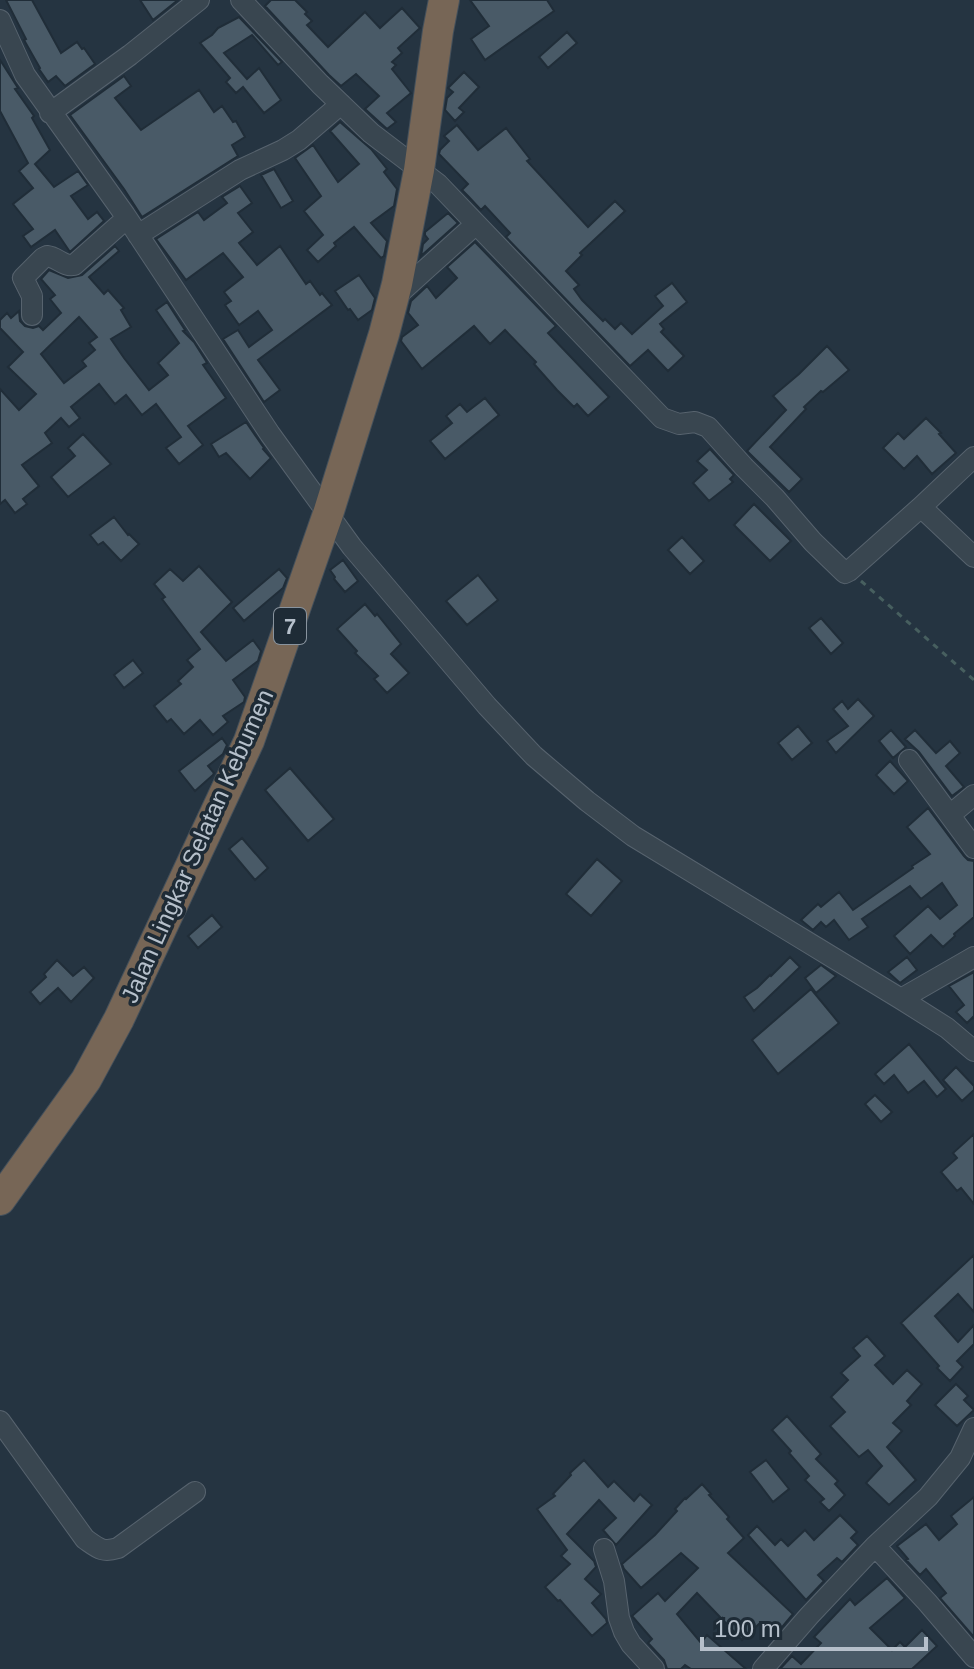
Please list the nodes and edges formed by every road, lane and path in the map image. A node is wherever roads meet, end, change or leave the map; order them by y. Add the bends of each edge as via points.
1 (199, 0) edge
2 (241, 0) edge
3 (444, 0) edge
4 (0, 21) edge
5 (341, 104) junction
6 (50, 113) junction
7 (419, 170) junction
8 (476, 224) junction
9 (133, 226) junction
10 (392, 299) junction
11 (32, 315) dead end
12 (974, 457) edge
13 (921, 507) junction
14 (328, 514) junction
15 (974, 557) edge
16 (849, 571) junction
17 (974, 680) edge
18 (909, 760) dead end
19 (974, 795) edge
20 (950, 815) junction
21 (974, 848) edge
22 (974, 957) edge
23 (901, 999) junction
24 (974, 1051) edge
25 (0, 1200) edge
26 (0, 1421) edge
27 (974, 1428) edge
28 (967, 1463) edge
29 (195, 1492) dead end
30 (875, 1546) junction
31 (604, 1549) dead end
32 (974, 1657) edge
33 (654, 1669) edge
34 (763, 1669) edge

1 - 6 street
2 - 5 street
3 - 7 highway, Jalan Lingkar Selatan Kebumen / 7
4 - 6 street
5 - 7 street
5 - 9 street via 291,145
6 - 9 street
7 - 8 street
7 - 10 highway, Jalan Lingkar Selatan Kebumen / 7
8 - 10 street
8 - 16 street via 662,418 708,427 813,542 845,573
9 - 11 street via 74,265 45,257 23,278 32,296
9 - 14 street
10 - 14 highway, Jalan Lingkar Selatan Kebumen / 7
12 - 13 street
13 - 15 street
13 - 16 street
14 - 23 street via 534,756 633,836
14 - 25 highway, Jalan Lingkar Selatan Kebumen / 7 via 249,741 119,1019 86,1080
16 - 17 path
18 - 20 street
19 - 20 street
20 - 21 street
22 - 23 street
23 - 24 street
26 - 29 street via 69,1519 97,1548 118,1548
27 - 28 street
28 - 30 street
30 - 32 street
30 - 34 street
31 - 33 street via 624,1632

